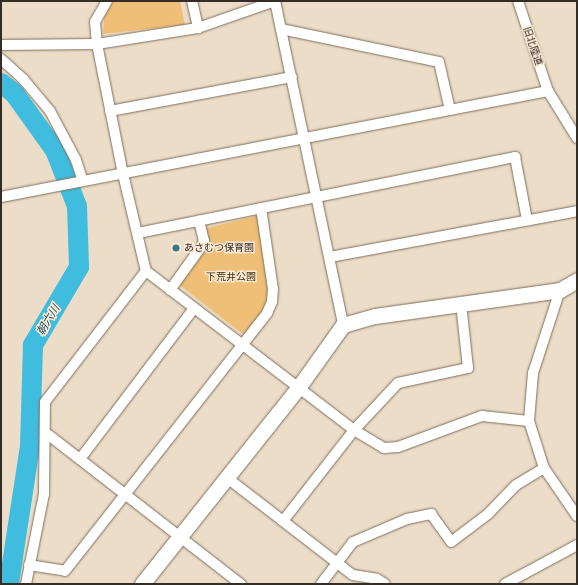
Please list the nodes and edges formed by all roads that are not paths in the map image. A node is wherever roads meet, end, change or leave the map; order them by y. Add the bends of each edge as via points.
1 (107, 1) edge
2 (192, 1) edge
3 (275, 1) edge
4 (518, 1) edge
5 (198, 28) junction
6 (281, 29) junction
7 (97, 44) junction
8 (1, 45) edge
9 (1, 59) edge
10 (292, 77) junction
11 (548, 91) junction
12 (450, 110) junction
13 (110, 111) junction
14 (305, 138) junction
15 (577, 138) edge
16 (123, 174) junction
17 (80, 182) junction
18 (1, 196) edge
19 (318, 196) junction
20 (262, 208) junction
21 (577, 211) edge
22 (527, 220) junction
23 (199, 221) junction
24 (138, 233) junction
25 (330, 257) junction
26 (146, 272) junction
27 (576, 278) edge
28 (170, 290) junction
29 (560, 290) junction
30 (461, 304) junction
31 (194, 308) junction
32 (343, 325) junction
33 (242, 345) junction
34 (298, 388) junction
35 (529, 421) junction
36 (354, 430) junction
37 (46, 432) junction
38 (80, 459) junction
39 (544, 468) junction
40 (226, 478) junction
41 (125, 494) junction
42 (577, 516) edge
43 (283, 521) junction
44 (180, 536) junction
45 (577, 545) edge
46 (338, 563) junction
47 (30, 565) junction
48 (26, 584) edge
49 (142, 584) edge
50 (241, 584) edge
51 (321, 584) edge
52 (385, 584) edge
53 (505, 584) edge

1 - 7 street via 95,22
2 - 5 street
3 - 5 street
3 - 6 street
4 - 11 street, 旧北陸道
5 - 7 street
6 - 10 street
6 - 12 street via 438,62
7 - 8 street
7 - 13 street
9 - 17 street via 24,80 50,111 76,160
10 - 13 street
10 - 14 street
11 - 12 street
11 - 15 street, 旧北陸道
12 - 14 street
13 - 16 street
14 - 16 street
14 - 19 street
16 - 17 street
16 - 24 street
17 - 18 street
19 - 20 street
19 - 22 street via 515,157
19 - 25 street
20 - 23 street
20 - 33 street via 274,290 272,302
21 - 22 street
22 - 25 street
23 - 24 street
23 - 28 street via 204,241
24 - 26 street
25 - 32 street
26 - 28 street
26 - 37 street via 45,402
27 - 29 street
28 - 31 street
29 - 30 street
29 - 35 street via 533,373
30 - 32 street via 375,316
30 - 36 street via 468,368 398,383
31 - 33 street
31 - 38 street
32 - 34 street
33 - 34 street
33 - 41 street
34 - 36 street
34 - 40 street
35 - 36 street via 482,416 398,447 384,448
35 - 39 street
36 - 43 street
37 - 38 street
37 - 47 street via 44,494
38 - 41 street
39 - 42 street
39 - 46 street via 516,484 488,514 451,542 431,514 407,519 353,542
40 - 43 street
40 - 44 street
41 - 44 street
41 - 47 street via 65,571
43 - 46 street
44 - 49 street
44 - 50 street
45 - 53 street
46 - 51 street
46 - 52 street via 353,575 377,579
47 - 48 street

